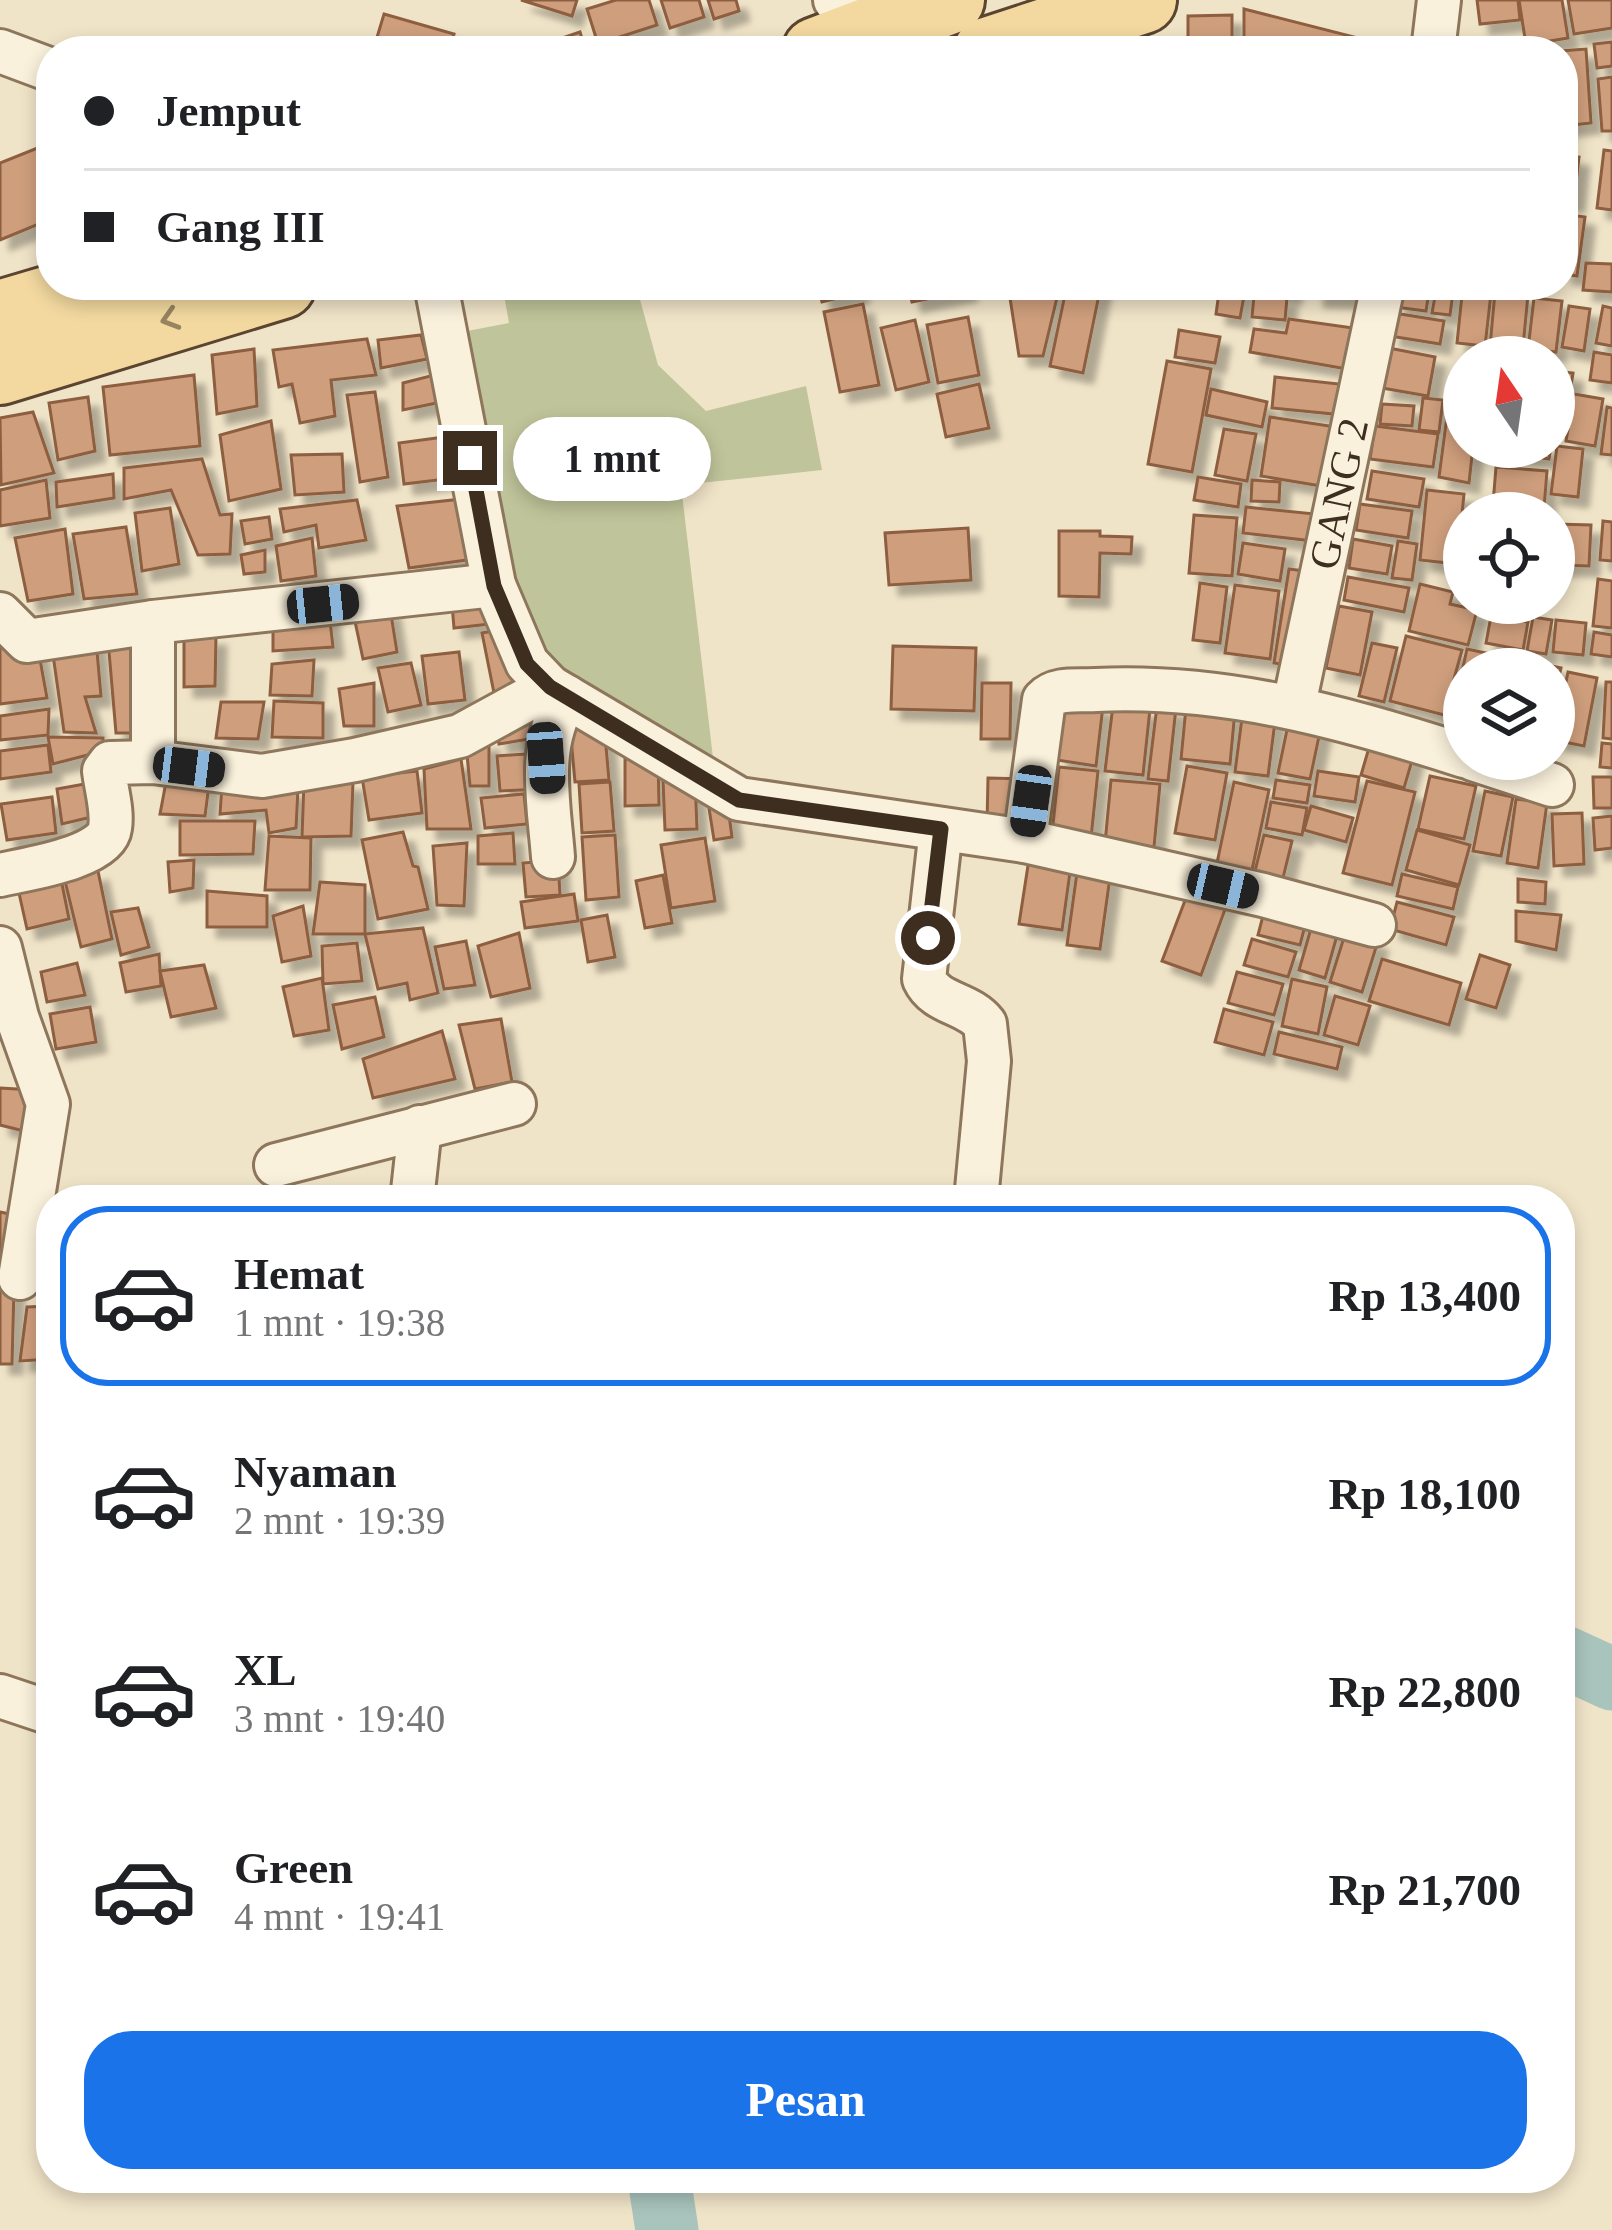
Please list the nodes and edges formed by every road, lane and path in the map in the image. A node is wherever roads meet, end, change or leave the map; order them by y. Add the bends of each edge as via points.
1 (1143, 0) edge
2 (1439, 0) edge
3 (893, 7) edge
4 (842, 36) edge
5 (1033, 36) edge
6 (1435, 36) edge
7 (0, 51) edge
8 (36, 64) edge
9 (47, 300) edge
10 (233, 300) edge
11 (439, 300) edge
12 (1380, 300) edge
13 (0, 314) edge
14 (0, 371) edge
15 (494, 586) junction
16 (153, 622) junction
17 (13, 627) edge
18 (558, 692) junction
19 (1294, 705) junction
20 (1443, 750) edge
21 (153, 763) junction
22 (1537, 780) edge
23 (1552, 785) dead end
24 (941, 829) junction
25 (1025, 841) junction
26 (553, 857) dead end
27 (0, 875) edge
28 (1374, 925) dead end
29 (0, 948) edge
30 (514, 1103) dead end
31 (420, 1127) junction
32 (276, 1165) dead end
33 (37, 1185) edge
34 (414, 1185) edge
35 (977, 1185) edge
36 (36, 1192) edge
37 (24, 1280) edge
38 (0, 1696) edge
39 (36, 1708) edge

1 - 5 main road
2 - 6 street
3 - 4 main road
7 - 8 street
9 - 13 main road
10 -> 14 main road
11 - 15 street
12 - 19 street, GANG 2
15 - 16 street
15 - 18 street via 527,664
16 - 17 street
16 - 21 street
18 - 21 street via 460,736 355,760 262,776
18 - 24 street via 739,800
18 - 26 street via 546,758
19 - 20 street
19 - 25 street via 1135,688 1049,694
21 - 27 street via 106,765 110,829 100,846
22 - 23 street
24 - 25 street
24 - 35 street via 924,979 932,994 985,1024
25 - 28 street
29 - 33 street via 48,1105
30 - 31 street
31 - 32 street
31 - 34 street
36 - 37 street
38 - 39 street

